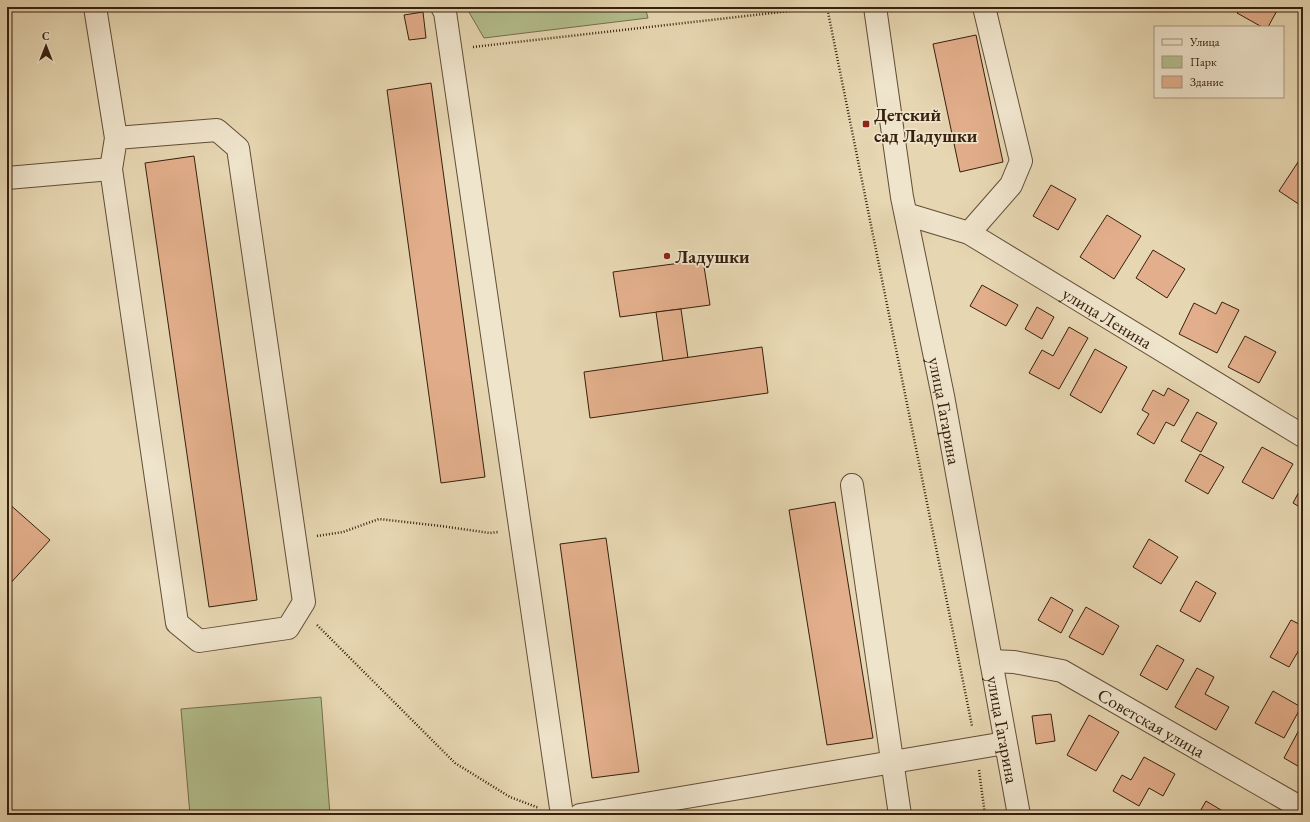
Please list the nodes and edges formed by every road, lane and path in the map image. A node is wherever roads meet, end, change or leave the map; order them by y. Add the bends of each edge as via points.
1 (13, 7) edge
2 (95, 7) edge
3 (442, 7) edge
4 (826, 7) edge
5 (875, 7) edge
6 (984, 7) edge
7 (7, 11) edge
8 (450, 49) junction
9 (116, 138) junction
10 (111, 168) junction
11 (7, 178) edge
12 (906, 214) junction
13 (969, 233) junction
14 (1303, 436) edge
15 (852, 485) dead end
16 (520, 528) junction
17 (295, 539) junction
18 (288, 628) junction
19 (991, 661) junction
20 (1005, 743) junction
21 (975, 747) junction
22 (892, 762) junction
23 (1303, 809) edge
24 (552, 812) edge
25 (580, 815) edge
26 (900, 815) edge
27 (985, 815) edge
28 (1018, 815) edge

1 - 7 path
2 - 9 street
3 - 8 street via 445,12
4 - 8 path
4 - 21 path
5 - 12 street, улица Гагарина
6 - 13 street via 1021,161 1011,185
8 - 16 street
9 - 10 street
9 - 17 street via 218,130 238,148
10 - 11 street
10 - 18 street via 177,623 199,641
12 - 13 street, улица Ленина
12 - 19 street, улица Гагарина via 943,396
13 - 14 street, улица Ленина
15 - 22 street
16 - 17 path via 490,533 379,519 343,532
16 - 24 street
17 - 18 street via 304,602
18 - 24 path via 317,625 455,763 510,797
19 - 20 street, улица Гагарина
19 - 23 street, Советская улица via 1014,662 1062,671
20 - 21 street
20 - 28 street, улица Гагарина
21 - 22 street
21 - 27 path
22 - 25 street
22 - 26 street

